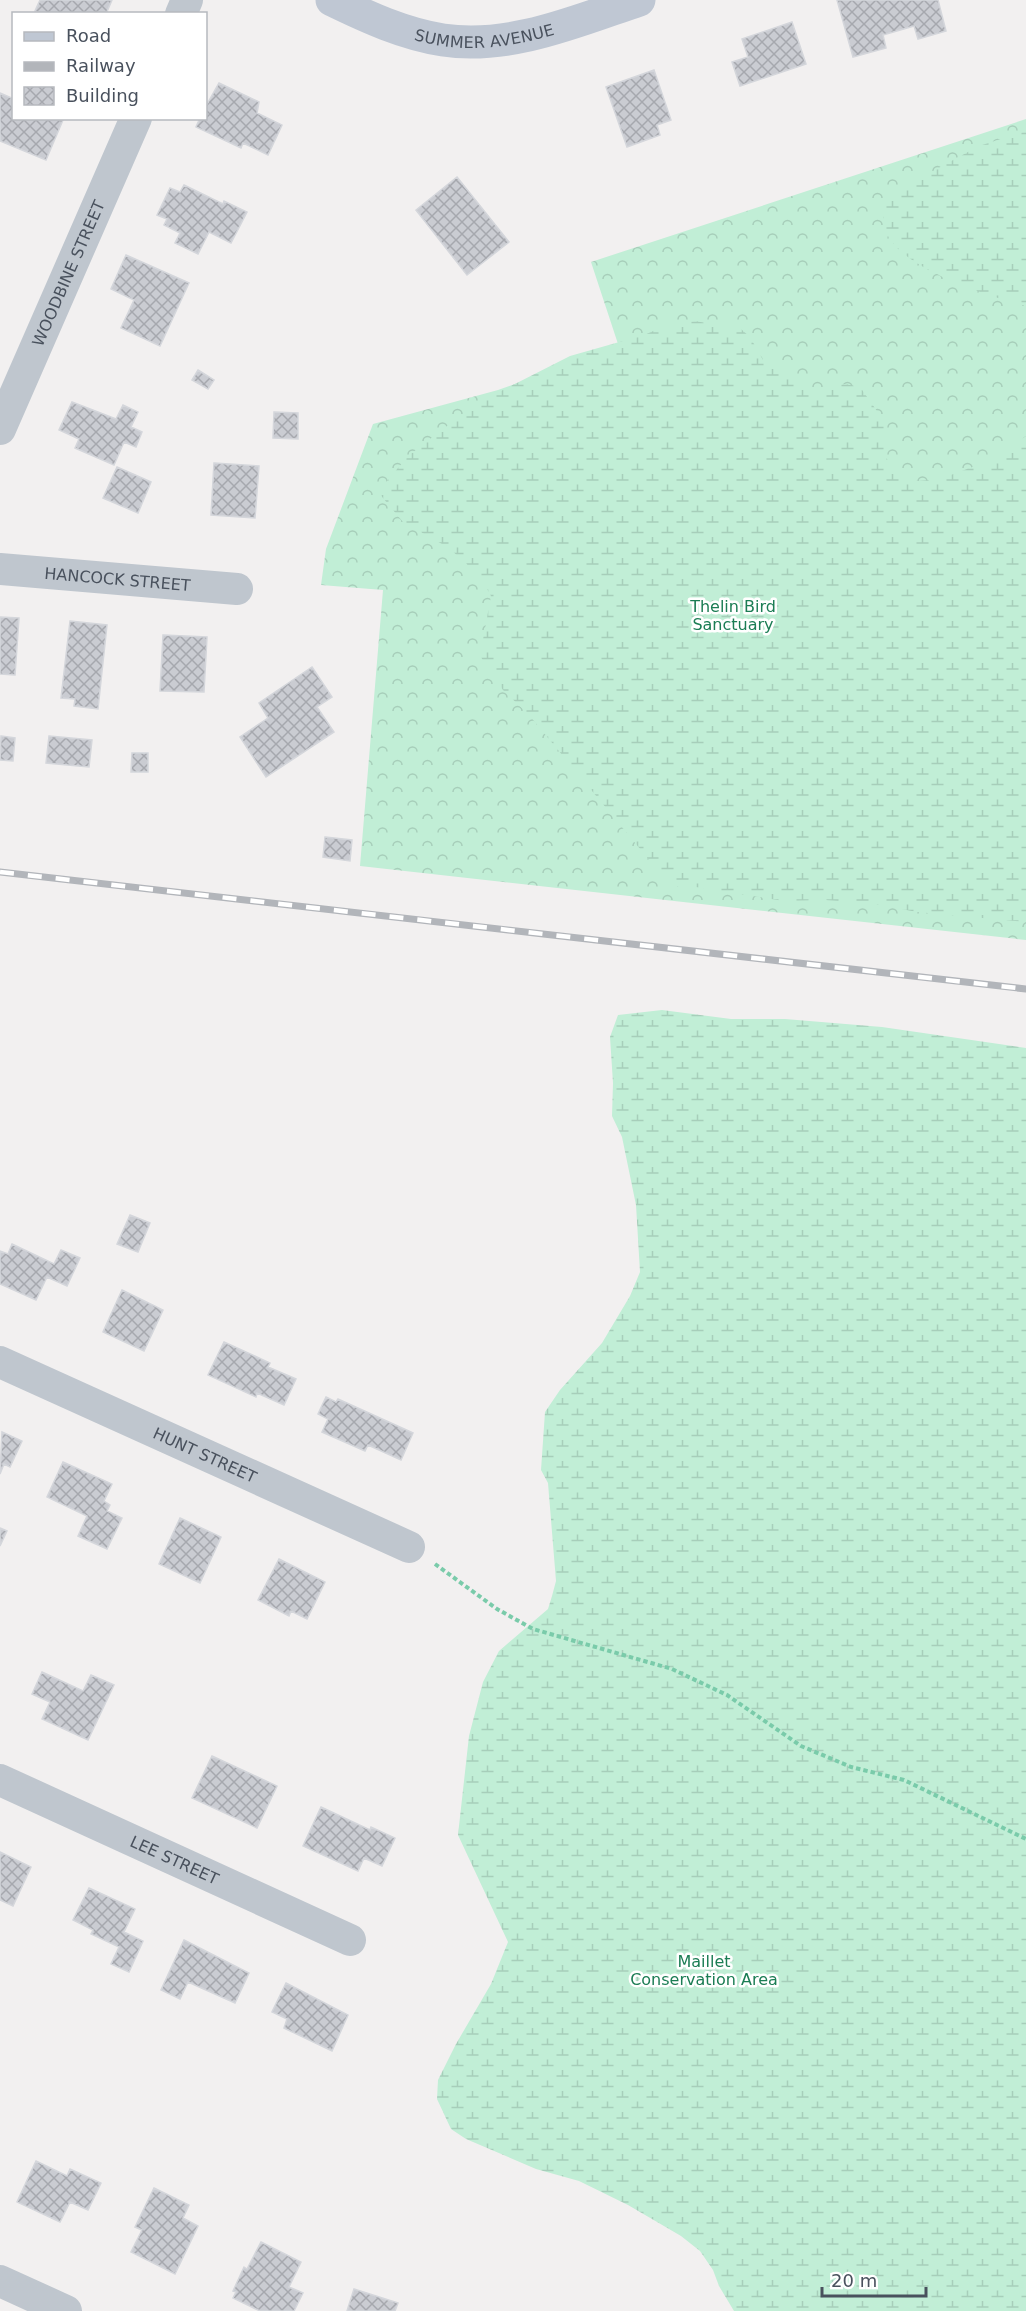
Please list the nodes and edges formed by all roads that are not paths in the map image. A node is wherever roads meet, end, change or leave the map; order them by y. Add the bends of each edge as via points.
1 (332, 0) edge
2 (639, 0) edge
3 (135, 120) edge
4 (0, 429) edge
5 (0, 568) edge
6 (237, 590) dead end
7 (0, 1362) edge
8 (409, 1547) road end
9 (0, 1780) edge
10 (350, 1940) dead end
11 (0, 2281) edge
12 (66, 2311) edge

1 - 2 street, SUMMER AVENUE via 421,35 471,42 532,34
3 - 4 street, WOODBINE STREET
5 - 6 street, HANCOCK STREET
7 - 8 street, HUNT STREET
9 - 10 street, LEE STREET
11 - 12 street

